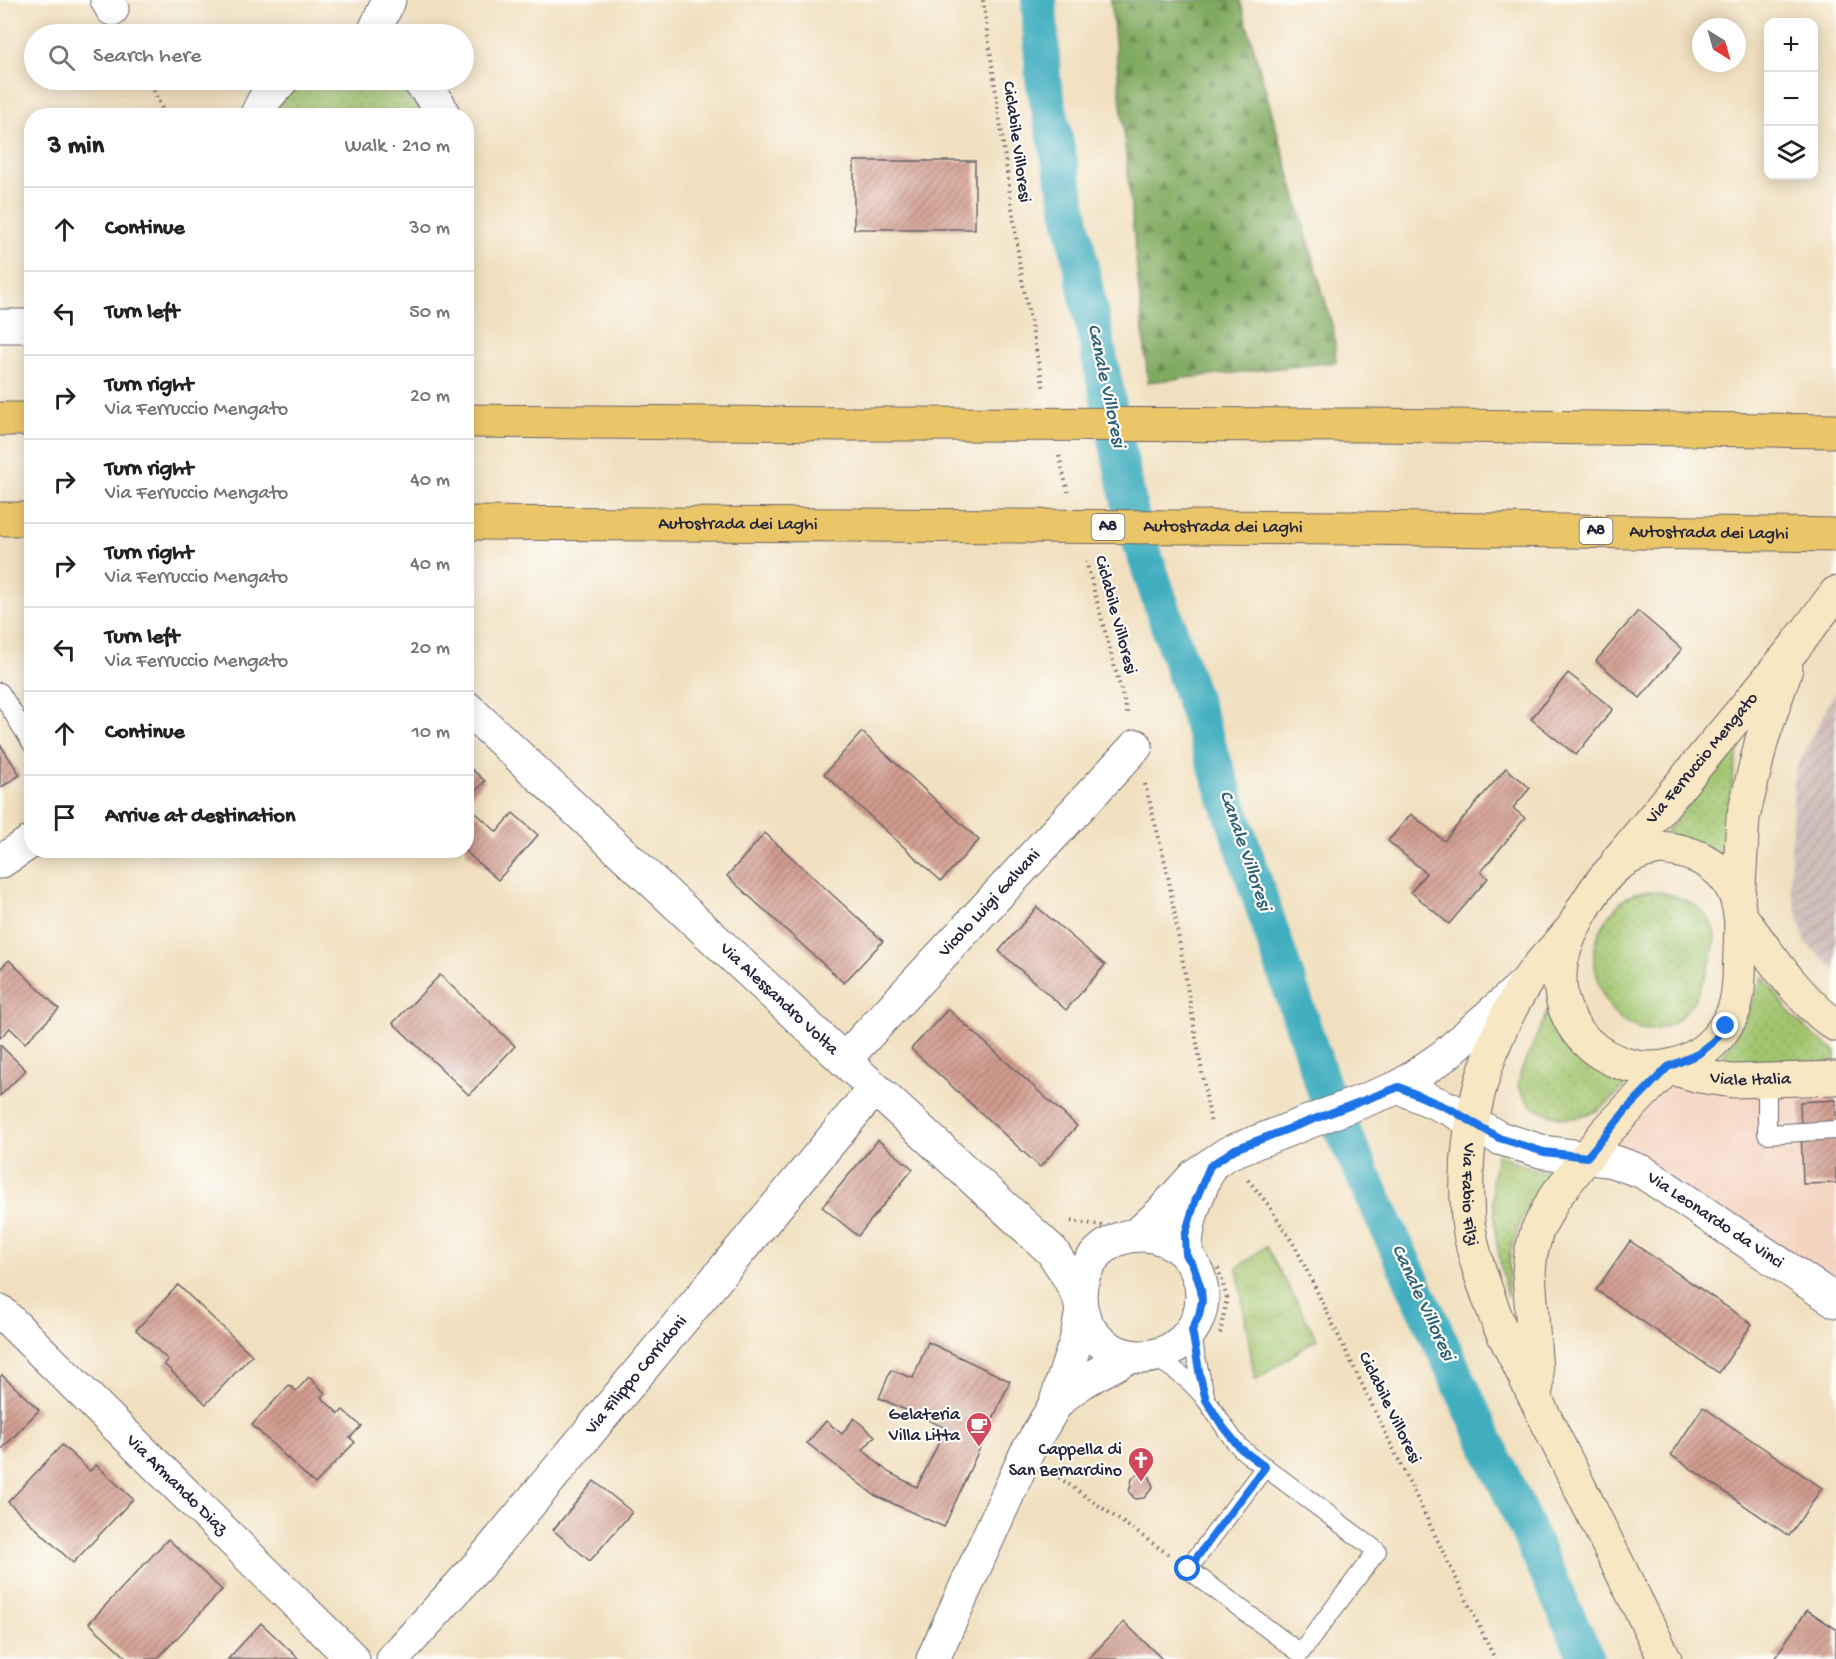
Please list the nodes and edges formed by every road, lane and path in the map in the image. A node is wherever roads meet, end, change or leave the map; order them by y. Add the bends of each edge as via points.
1 (390, 0) edge
2 (983, 0) edge
3 (378, 24) edge
4 (392, 24) edge
5 (153, 90) edge
6 (273, 90) edge
7 (426, 90) edge
8 (162, 108) edge
9 (260, 108) edge
10 (440, 108) edge
11 (0, 326) edge
12 (24, 326) edge
13 (1046, 397) dead end
14 (0, 419) edge
15 (24, 419) edge
16 (474, 422) edge
17 (1836, 431) edge
18 (1058, 455) dead end
19 (1070, 500) dead end
20 (0, 519) edge
21 (24, 519) edge
22 (474, 523) edge
23 (1836, 535) edge
24 (1085, 556) dead end
25 (1836, 593) edge
26 (1794, 648) junction
27 (0, 692) edge
28 (474, 714) edge
29 (24, 731) edge
30 (1136, 746) junction
31 (24, 846) edge
32 (0, 862) edge
33 (1611, 868) junction
34 (1739, 910) junction
35 (1570, 931) junction
36 (1524, 985) junction
37 (1836, 1025) edge
38 (844, 1060) junction
39 (1668, 1067) junction
40 (1836, 1078) edge
41 (1767, 1081) junction
42 (1399, 1087) junction
43 (874, 1089) junction
44 (1472, 1124) junction
45 (1212, 1129) dead end
46 (1836, 1130) edge
47 (1587, 1157) junction
48 (1244, 1161) junction
49 (1210, 1166) junction
50 (1240, 1182) dead end
51 (1137, 1235) junction
52 (1200, 1257) junction
53 (1836, 1301) edge
54 (1081, 1305) junction
55 (0, 1311) edge
56 (1206, 1332) junction
57 (1140, 1356) junction
58 (1206, 1400) junction
59 (1538, 1400) junction
60 (1055, 1405) junction
61 (1026, 1454) junction
62 (1265, 1467) junction
63 (1188, 1569) junction
64 (353, 1659) edge
65 (393, 1659) edge
66 (933, 1659) edge
67 (1495, 1659) edge
68 (1665, 1659) edge

1 - 3 street
1 - 4 street
2 - 13 path, Ciclabile Villoresi via 1022,280
5 - 8 path
6 - 9 street
7 - 10 street
11 - 12 street
14 - 15 highway
16 - 17 highway, bridge
18 - 19 path
20 - 21 highway
22 - 23 highway, Autostrada dei Laghi / A8, bridge
24 - 30 path, Ciclabile Villoresi
25 - 26 street, Via Ferruccio Mengato
26 - 33 street, Via Ferruccio Mengato
26 - 34 street, Via Ferruccio Mengato via 1752,775 1743,818
27 - 29 lane
28 - 38 street, Via Alessandro Volta
30 - 38 street, Vicolo Luigi Galvani
30 - 45 path, Ciclabile Villoresi via 1167,870
31 - 32 street
33 - 34 street via 1646,850 1679,849 1712,865 1728,882
33 - 35 street
34 - 37 street via 1780,967 1822,1016
34 - 39 street via 1736,1003 1726,1026 1698,1054
35 - 36 street, Via Fabio Filzi
35 - 39 street via 1560,976 1562,998 1581,1038 1618,1063 1636,1068
36 - 42 street via 1445,1055
36 - 44 street, Via Fabio Filzi via 1491,1054
38 - 43 street, Via Alessandro Volta
39 - 41 street, Viale Italia via 1733,1081
39 - 47 street
40 - 41 street, Viale Italia
41 - 46 lane via 1767,1134
42 - 44 street via 1452,1110
42 - 48 street
43 - 54 street, Via Alessandro Volta via 1052,1251
43 - 65 street, Via Filippo Corridoni via 482,1561
44 - 47 street via 1499,1138 1544,1152
44 - 59 street, Via Fabio Filzi via 1466,1166 1468,1226 1498,1323
47 - 53 street, Via Leonardo da Vinci via 1643,1172
47 - 59 street, Via Fabio Filzi via 1554,1198 1531,1253
48 - 49 street
48 - 50 path
48 - 67 path, Ciclabile Villoresi via 1296,1248
49 - 51 street via 1195,1175
49 - 52 street via 1185,1235
51 - 52 street via 1161,1238
51 - 54 street via 1120,1239 1090,1263 1083,1278
52 - 56 street via 1193,1265 1201,1289 1199,1315
52 - 56 path via 1227,1298
54 - 57 street via 1086,1322 1099,1340 1109,1348
54 - 60 street via 1076,1341
55 - 64 street, Via Armando Diaz
56 - 57 street via 1165,1352
56 - 58 lane via 1195,1353
57 - 58 lane via 1182,1375
57 - 60 street via 1077,1385
58 - 62 lane via 1240,1448
59 - 68 street, Via Fabio Filzi
60 - 61 street
61 - 63 path
61 - 66 street
62 - 63 lane
62 - 63 lane via 1377,1551 1334,1609 1300,1653

